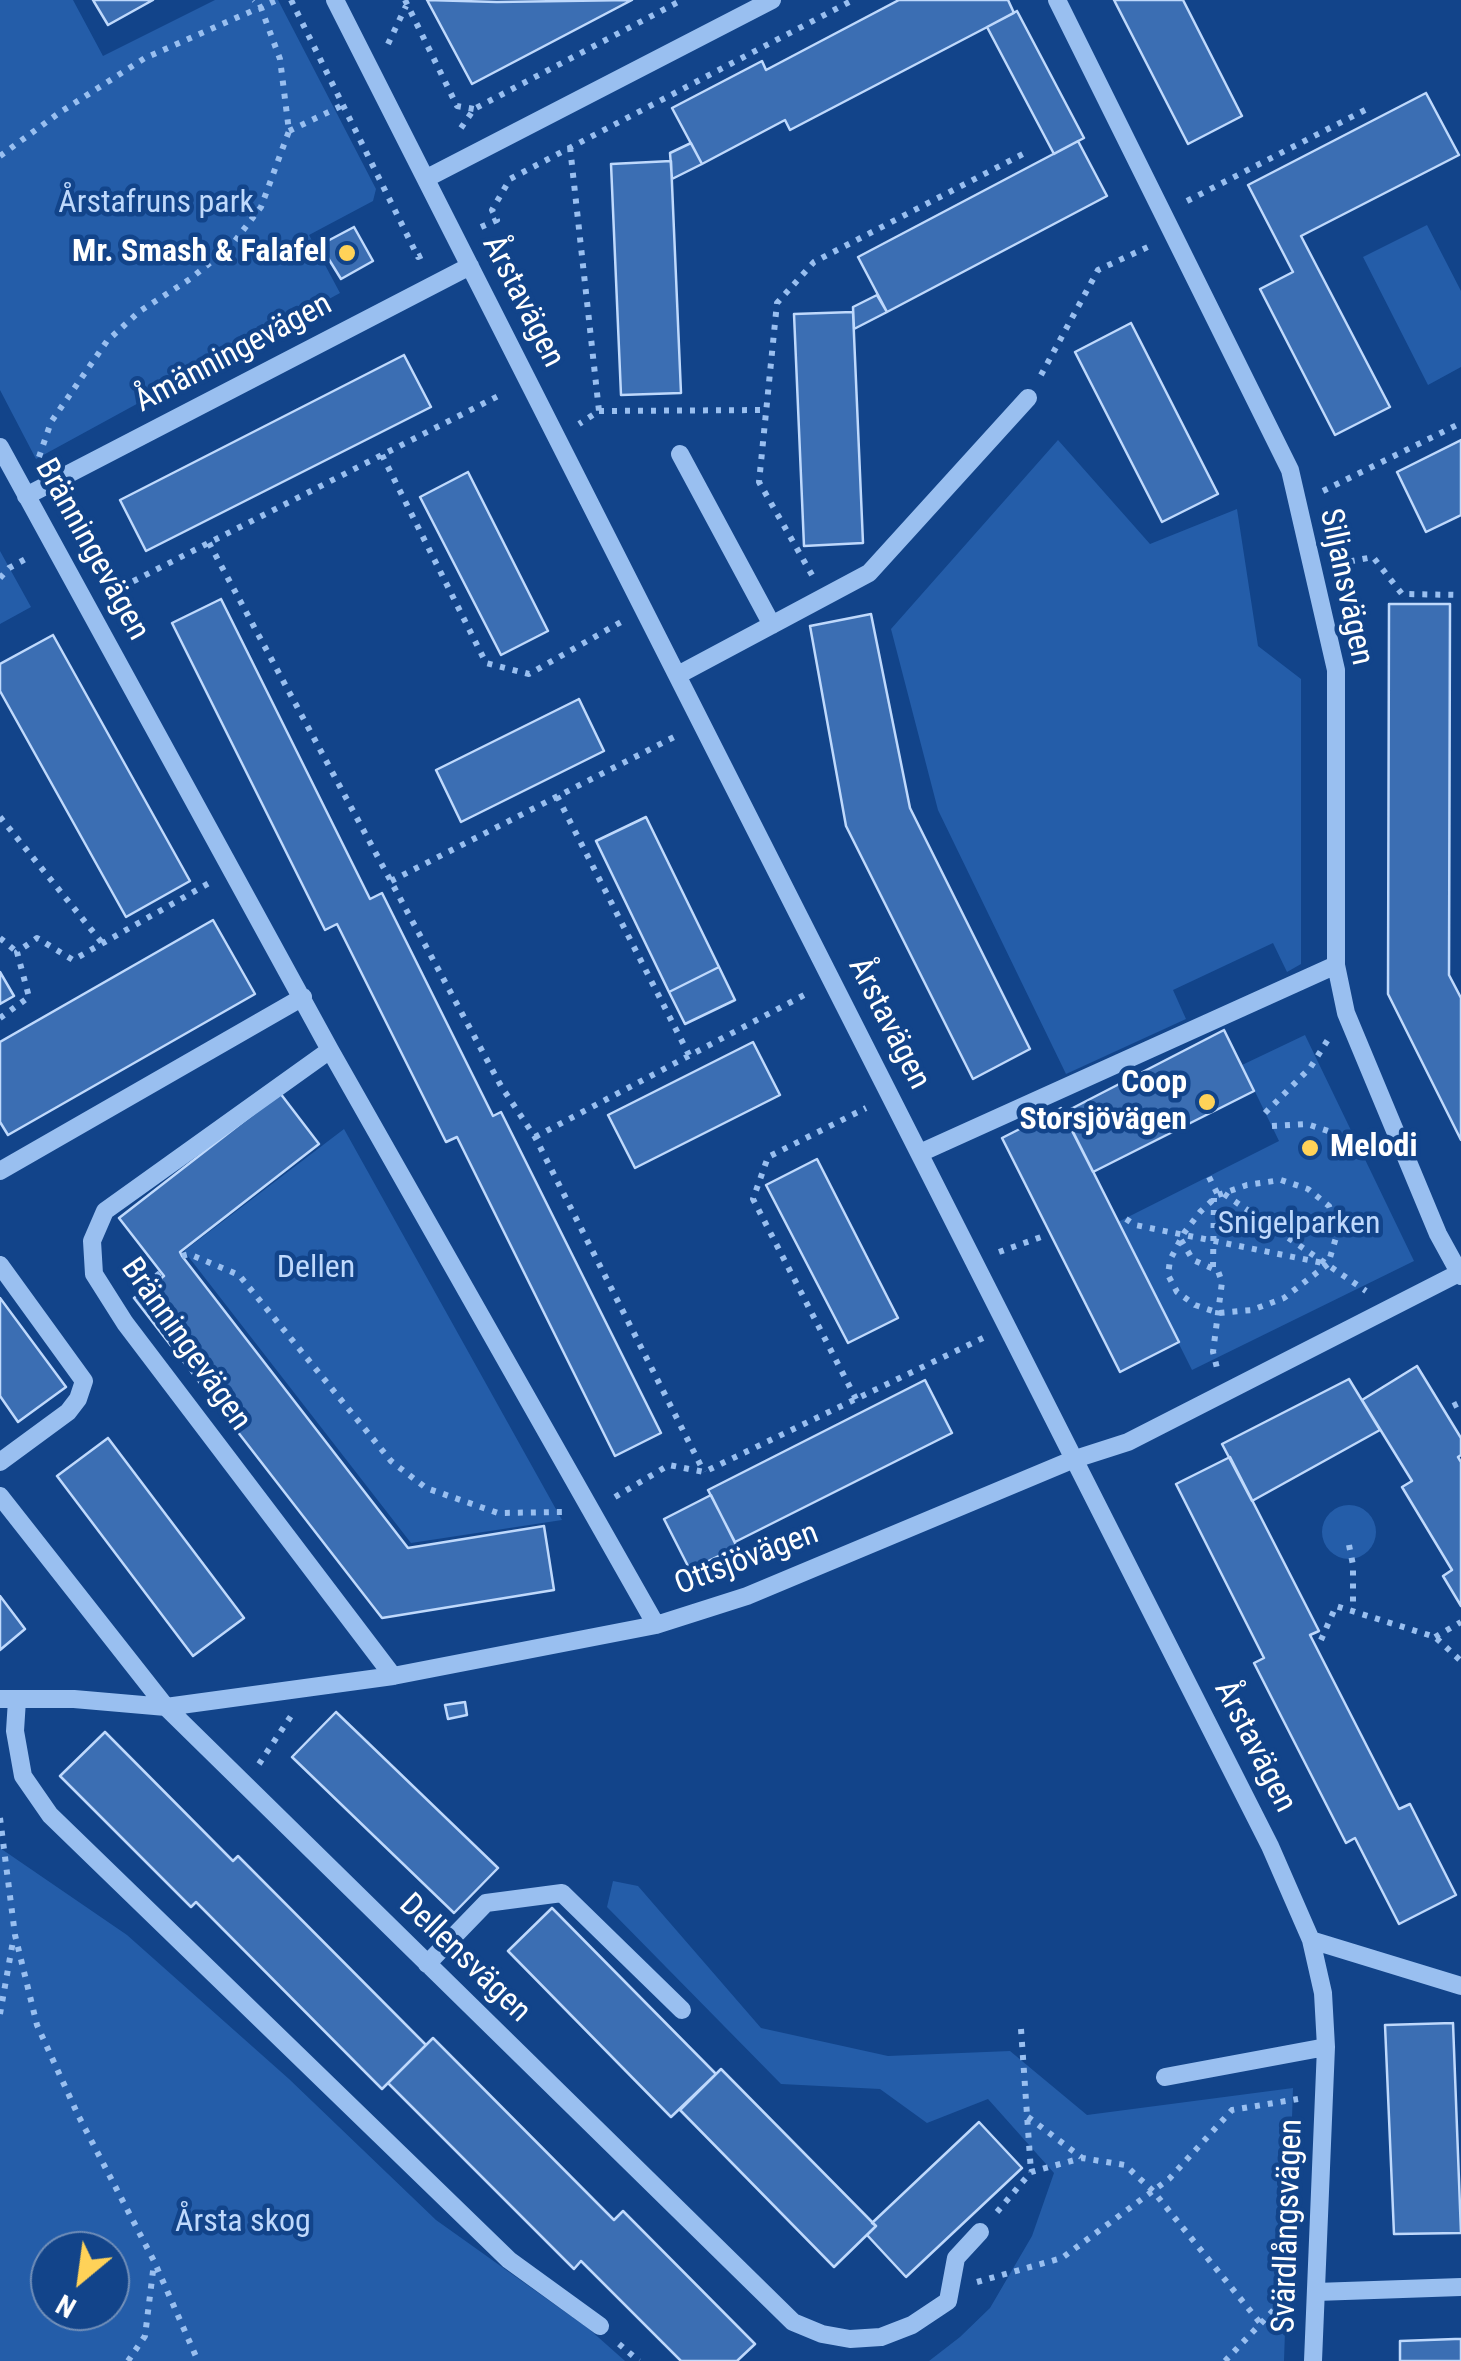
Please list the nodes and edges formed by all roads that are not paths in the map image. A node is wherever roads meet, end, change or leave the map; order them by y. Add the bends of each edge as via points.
1 (335, 0) edge
2 (772, 0) edge
3 (1057, 0) edge
4 (427, 178) junction
5 (470, 266) junction
6 (1028, 398) road end
7 (0, 447) edge
8 (680, 454) dead end
9 (26, 496) junction
10 (772, 625) junction
11 (678, 676) junction
12 (1336, 965) junction
13 (303, 997) junction
14 (330, 1050) junction
15 (920, 1153) junction
16 (0, 1171) edge
17 (0, 1265) edge
18 (1460, 1273) edge
19 (1072, 1460) junction
20 (0, 1462) edge
21 (0, 1496) edge
22 (656, 1626) junction
23 (393, 1676) junction
24 (9, 1700) edge
25 (166, 1707) junction
26 (1311, 1940) junction
27 (427, 1964) junction
28 (1461, 1986) edge
29 (682, 2010) dead end
30 (1326, 2047) junction
31 (1165, 2077) dead end
32 (1324, 2094) joint
33 (980, 2232) road end
34 (1461, 2287) edge
35 (1316, 2292) junction
36 (600, 2326) dead end
37 (1313, 2361) edge

1 - 4 street, Årstavägen
2 - 4 street
3 - 12 street, Siljansvägen via 1290,470 1336,670
4 - 5 street, Årstavägen
5 - 9 street, Åmänningevägen
5 - 11 street, Årstavägen
6 - 10 street via 869,573
7 - 9 street, Bränningevägen
8 - 10 street
9 - 13 street, Bränningevägen
10 - 11 street
11 - 15 street, Årstavägen
12 - 15 street
12 - 18 street, Siljansvägen via 1346,1013
13 - 14 street, Bränningevägen
13 - 16 street
14 - 22 street, Bränningevägen
14 - 23 street, Bränningevägen via 105,1211 92,1241 94,1274
15 - 19 street, Årstavägen
17 - 20 street via 84,1382 68,1412
18 - 19 street, Ottsjövägen via 1128,1442
19 - 22 street, Ottsjövägen via 748,1596
19 - 26 street, Årstavägen via 1270,1846
21 - 25 street, Dellensvägen
22 - 23 street, Ottsjövägen
23 - 25 street, Ottsjövägen
24 - 25 street, Ottsjövägen
24 - 36 street via 23,1776 50,1815 509,2260
25 - 27 street, Dellensvägen
26 - 28 street
26 - 30 street, Årstavägen
27 - 29 street via 486,1903 562,1893
27 - 33 street, Dellensvägen via 793,2322 850,2339 881,2338 912,2326 948,2300 956,2258
30 - 31 street
30 - 32 street, Årstavägen
32 - 35 street, Svärdlångsvägen
34 - 35 street
35 - 37 street, Svärdlångsvägen

